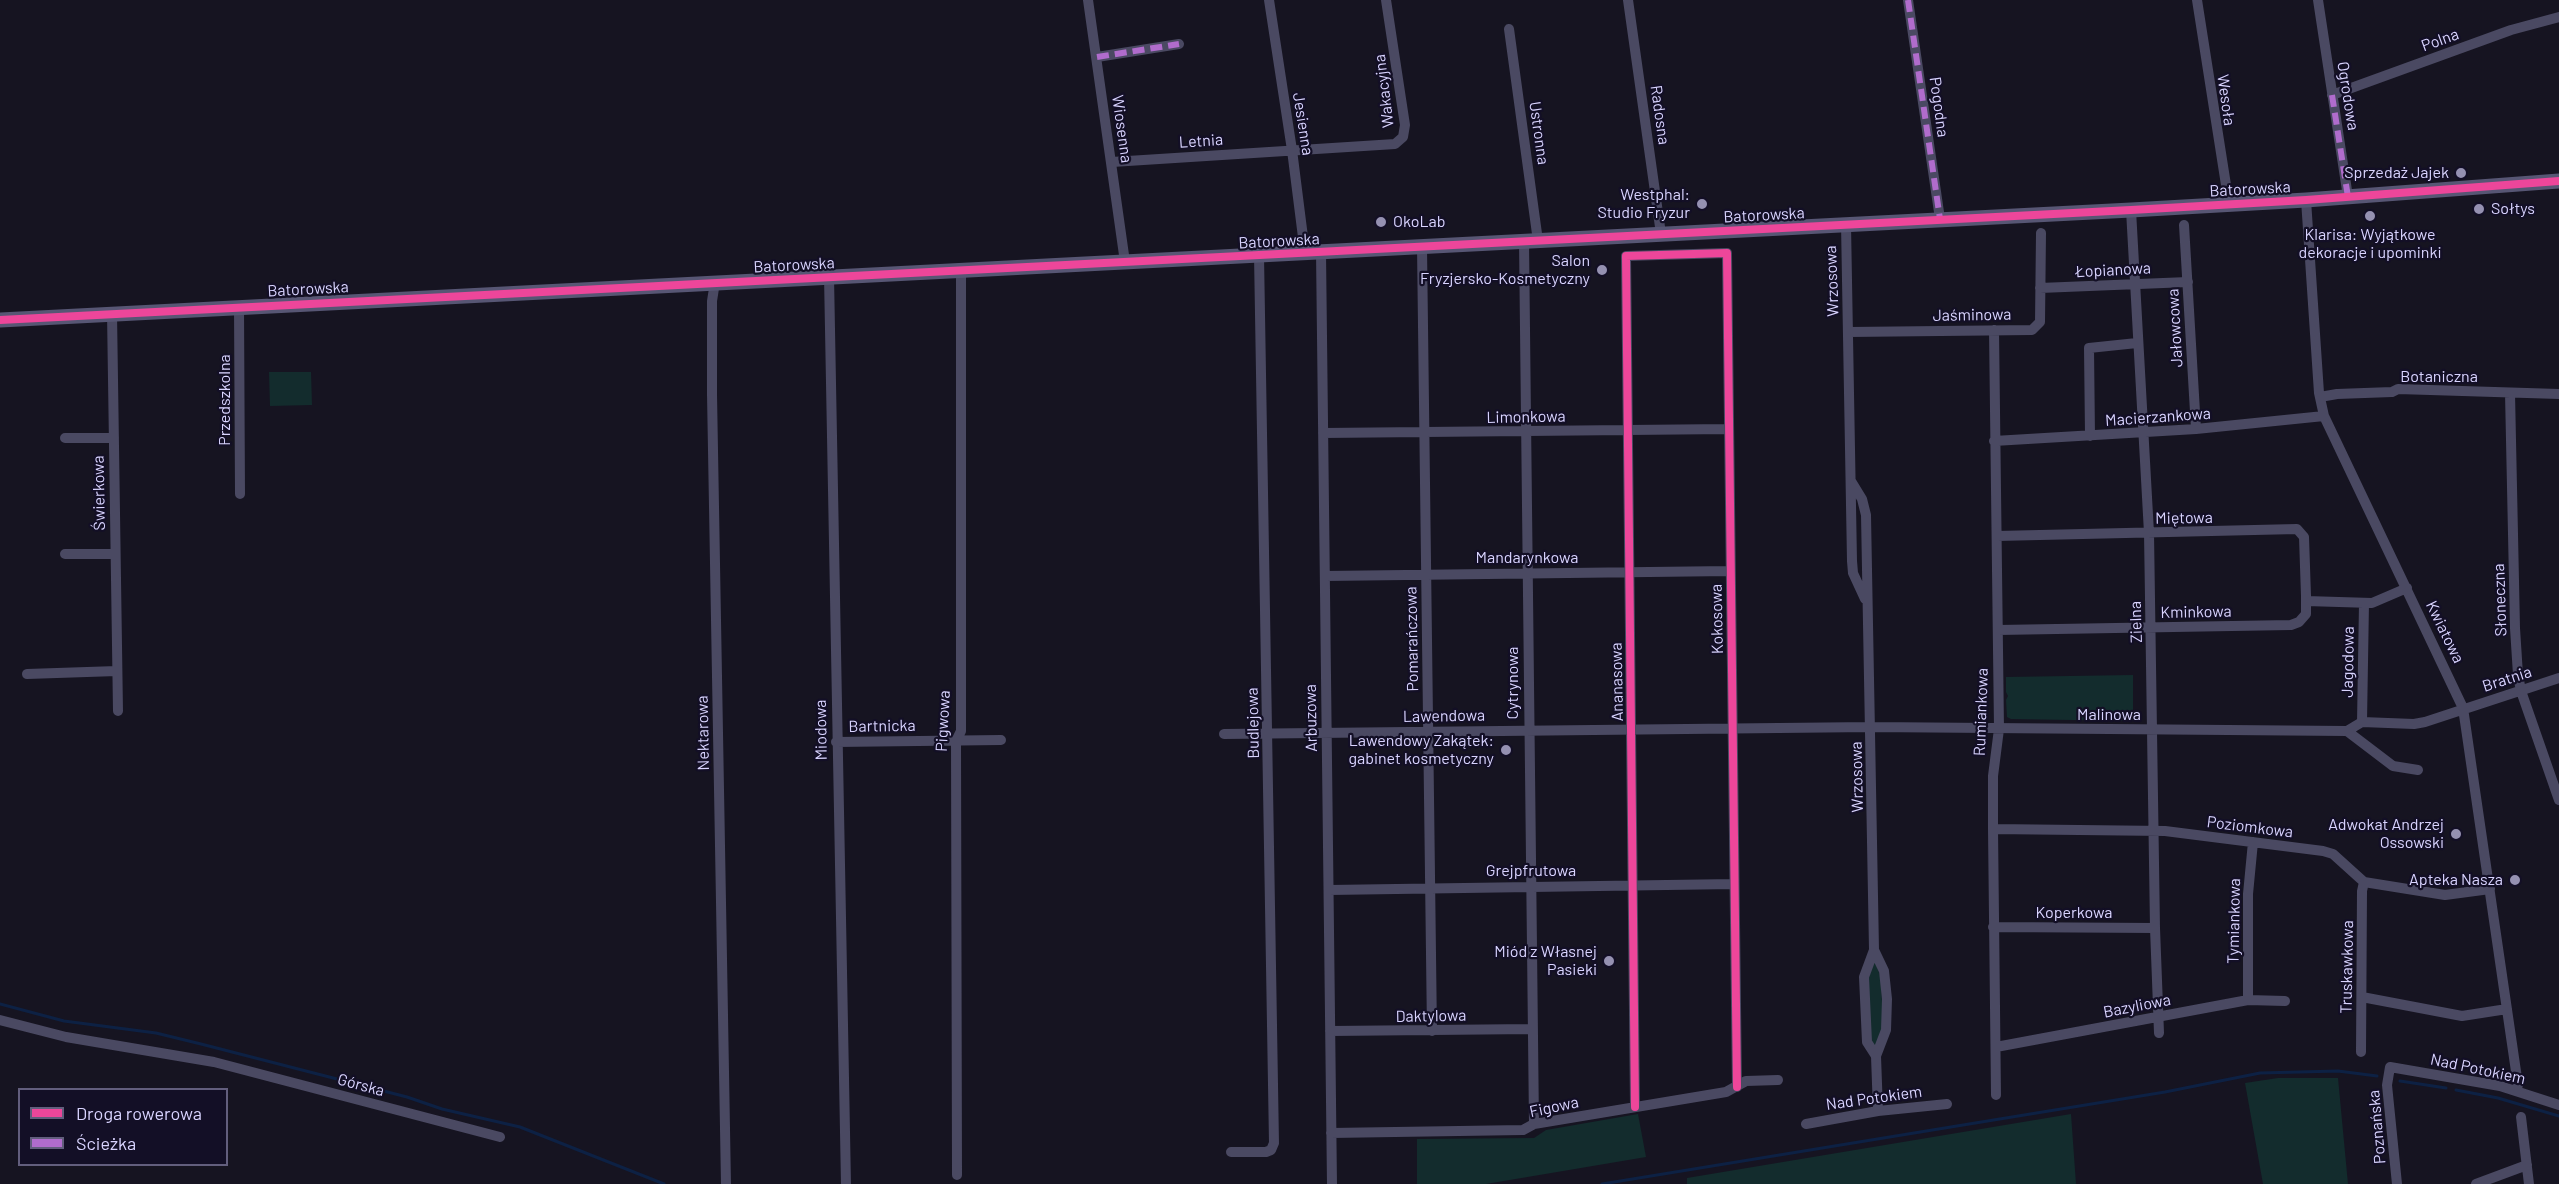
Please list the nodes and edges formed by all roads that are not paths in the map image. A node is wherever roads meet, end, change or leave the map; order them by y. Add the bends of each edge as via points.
1 (1088, 0) edge
2 (1269, 0) edge
3 (1386, 0) edge
4 (1628, 0) edge
5 (1908, 0) edge
6 (2197, 0) edge
7 (2318, 0) edge
8 (2559, 17) edge
9 (1509, 29) dead end
10 (1179, 44) dead end
11 (1097, 57) junction
12 (2332, 95) junction
13 (1292, 150) junction
14 (1112, 162) junction
15 (2559, 181) edge
16 (2348, 197) junction
17 (2306, 200) junction
18 (2229, 204) junction
19 (2131, 210) junction
20 (1940, 219) junction
21 (1846, 224) junction
22 (2184, 225) dead end
23 (2041, 233) dead end
24 (1661, 234) junction
25 (1531, 241) junction
26 (1422, 247) junction
27 (1305, 252) junction
28 (1321, 252) junction
29 (1259, 255) junction
30 (1626, 256) joint
31 (1125, 262) junction
32 (961, 270) junction
33 (829, 276) junction
34 (715, 282) junction
35 (2188, 282) junction
36 (2134, 283) junction
37 (2040, 288) junction
38 (239, 307) junction
39 (112, 313) junction
40 (0, 320) edge
41 (1994, 330) junction
42 (1849, 332) junction
43 (2138, 343) junction
44 (2510, 393) junction
45 (2559, 394) edge
46 (2320, 397) junction
47 (2324, 416) junction
48 (1729, 429) junction
49 (2196, 429) junction
50 (1627, 430) junction
51 (1425, 432) junction
52 (1526, 432) junction
53 (2144, 433) junction
54 (1323, 434) junction
55 (2090, 436) junction
56 (65, 438) dead end
57 (114, 438) junction
58 (1994, 441) junction
59 (240, 494) dead end
60 (2149, 534) junction
61 (1996, 536) junction
62 (65, 554) dead end
63 (115, 554) junction
64 (1730, 571) junction
65 (1630, 572) junction
66 (1426, 574) junction
67 (1528, 574) junction
68 (1325, 576) junction
69 (2407, 588) junction
70 (2306, 601) junction
71 (2364, 603) junction
72 (2151, 628) junction
73 (1998, 630) junction
74 (117, 672) junction
75 (27, 674) dead end
76 (2559, 678) edge
77 (2521, 691) junction
78 (2463, 708) junction
79 (118, 711) dead end
80 (2362, 722) junction
81 (1871, 727) junction
82 (1732, 728) junction
83 (1631, 729) junction
84 (1999, 729) junction
85 (1529, 730) junction
86 (2151, 730) junction
87 (1428, 731) junction
88 (2347, 731) junction
89 (1269, 733) junction
90 (1326, 733) junction
91 (1224, 734) dead end
92 (1001, 740) dead end
93 (956, 741) junction
94 (836, 742) junction
95 (2418, 770) dead end
96 (2559, 800) edge
97 (1993, 829) junction
98 (2154, 830) junction
99 (2253, 842) junction
100 (2364, 882) junction
101 (1734, 884) junction
102 (1633, 885) junction
103 (1530, 886) junction
104 (1430, 887) junction
105 (2490, 889) junction
106 (1329, 890) junction
107 (1993, 927) junction
108 (2155, 928) junction
109 (1874, 950) junction
110 (2362, 997) junction
111 (2248, 1000) junction
112 (2285, 1001) dead end
113 (2507, 1009) junction
114 (2157, 1017) junction
115 (0, 1020) edge
116 (1533, 1029) junction
117 (1432, 1031) junction
118 (1330, 1032) junction
119 (2159, 1033) dead end
120 (1995, 1047) junction
121 (2361, 1052) dead end
122 (1876, 1056) junction
123 (2390, 1067) joint
124 (1778, 1080) dead end
125 (1737, 1087) junction
126 (2516, 1091) junction
127 (1996, 1095) dead end
128 (1947, 1104) dead end
129 (2559, 1105) edge
130 (1635, 1107) junction
131 (1878, 1111) junction
132 (2521, 1117) dead end
133 (1534, 1124) junction
134 (1806, 1124) dead end
135 (1331, 1133) junction
136 (500, 1137) dead end
137 (1231, 1152) dead end
138 (2527, 1165) junction
139 (957, 1175) dead end
140 (726, 1184) edge
141 (846, 1184) edge
142 (1332, 1184) edge
143 (2397, 1184) edge
144 (2476, 1184) edge
145 (2529, 1184) edge

1 - 11 street, Wiosenna
2 - 13 street, Jesienna
3 - 13 street, Wakacyjna via 1405,125 1403,137 1395,144
4 - 24 street, Radosna
5 - 20 street, Pogodna
6 - 18 street, Wesoła
7 - 12 street, Ogrodowa
8 - 12 street, Polna via 2511,30
9 - 25 street, Ustronna
10 - 11 street
11 - 14 street, Wiosenna
12 - 16 street, Ogrodowa
13 - 14 street, Letnia
13 - 27 street, Jesienna
14 - 31 street, Wiosenna
15 - 16 street, Batorowska
16 - 17 street, Batorowska
17 - 18 street, Batorowska
17 - 46 street, Kwiatowa
18 - 19 street, Batorowska
19 - 20 street, Batorowska
19 - 36 street, Zielna
20 - 21 street, Batorowska
21 - 24 street, Batorowska
21 - 42 street, Wrzosowa
22 - 35 street, Jałowcowa
23 - 37 street, Jaśminowa
24 - 25 street, Batorowska
25 - 26 street, Batorowska
25 - 52 street, Cytrynowa
26 - 28 street, Batorowska
26 - 51 street, Pomarańczowa
27 - 28 street, Batorowska
27 - 29 street, Batorowska
28 - 54 street, Arbuzowa
29 - 31 street, Batorowska
29 - 89 street, Budlejowa
30 - 48 street, Kokosowa via 1727,253
30 - 50 street, Ananasowa
31 - 32 street, Batorowska
32 - 33 street, Batorowska
32 - 93 street, Pigwowa via 961,730
33 - 34 street, Batorowska
33 - 94 street, Miodowa
34 - 38 street, Batorowska
34 - 140 street, Nektarowa via 712,382
35 - 36 street, Łopianowa
35 - 49 street, Jałowcowa
36 - 37 street, Łopianowa
36 - 43 street, Zielna
37 - 41 street, Jaśminowa via 2040,322 2032,330
38 - 39 street, Batorowska
38 - 59 street, Przedszkolna
39 - 40 street, Batorowska
39 - 57 street, Świerkowa
41 - 42 street, Jaśminowa
41 - 58 street, Rumiankowa
42 - 81 street, Wrzosowa via 1851,481 1866,515
43 - 53 street, Zielna
43 - 55 street via 2089,348
44 - 45 street, Botaniczna
44 - 46 street, Botaniczna via 2398,389
44 - 77 street, Słoneczna via 2515,628
46 - 47 street, Kwiatowa
47 - 49 street, Macierzankowa
47 - 69 street, Kwiatowa
48 - 50 street, Limonkowa
48 - 64 street, Kokosowa
49 - 53 street, Macierzankowa
50 - 52 street, Limonkowa
50 - 65 street, Ananasowa
51 - 52 street, Limonkowa
51 - 54 street, Limonkowa
51 - 66 street, Pomarańczowa
52 - 67 street, Cytrynowa
53 - 55 street, Macierzankowa
53 - 60 street, Zielna
54 - 68 street, Arbuzowa
55 - 58 street, Macierzankowa
56 - 57 street
57 - 63 street, Świerkowa
58 - 61 street, Rumiankowa
60 - 61 street, Miętowa
60 - 70 street, Miętowa via 2297,529 2304,537
60 - 72 street, Zielna
61 - 73 street, Rumiankowa
62 - 63 street
63 - 74 street, Świerkowa
64 - 65 street, Mandarynkowa
64 - 82 street, Kokosowa
65 - 67 street, Mandarynkowa
65 - 83 street, Ananasowa
66 - 67 street, Mandarynkowa
66 - 68 street, Mandarynkowa
66 - 87 street, Pomarańczowa
67 - 85 street, Cytrynowa
68 - 90 street, Arbuzowa
69 - 71 street
69 - 78 street, Kwiatowa
70 - 71 street
70 - 72 street, Kminkowa via 2303,618 2291,625
71 - 80 street, Jagodowa
72 - 73 street, Kminkowa
72 - 86 street, Zielna
73 - 84 street, Rumiankowa
74 - 75 street
74 - 79 street, Świerkowa
76 - 77 street, Bratnia
77 - 78 street, Bratnia
77 - 96 street, Słoneczna
78 - 80 street via 2414,724
78 - 105 street, Kwiatowa
80 - 88 street
81 - 82 street, Lawendowa
81 - 84 street, Malinowa
81 - 109 street, Wrzosowa
82 - 83 street, Lawendowa
82 - 101 street, Kokosowa
83 - 85 street, Lawendowa
83 - 102 street, Ananasowa
84 - 86 street, Malinowa
84 - 97 street, Rumiankowa via 1993,776
85 - 87 street, Lawendowa
85 - 103 street, Cytrynowa
86 - 88 street, Malinowa
86 - 98 street, Zielna
87 - 90 street, Lawendowa
87 - 104 street, Pomarańczowa
88 - 95 street via 2393,766
89 - 90 street, Lawendowa
89 - 91 street, Lawendowa
89 - 137 street, Budlejowa via 1274,1143 1266,1152
90 - 106 street, Arbuzowa
92 - 93 street, Bartnicka
93 - 94 street, Bartnicka
93 - 139 street, Pigwowa
94 - 141 street, Miodowa
97 - 98 street, Poziomkowa
97 - 107 street, Rumiankowa
98 - 99 street, Poziomkowa
98 - 108 street, Zielna
99 - 100 street, Poziomkowa via 2333,854
99 - 111 street, Tymiankowa via 2248,894
100 - 105 street via 2445,895
100 - 110 street, Truskawkowa
101 - 102 street, Grejpfrutowa
101 - 125 street, Kokosowa
102 - 103 street, Grejpfrutowa
102 - 130 street, Ananasowa
103 - 104 street, Grejpfrutowa
103 - 116 street, Cytrynowa
104 - 106 street, Grejpfrutowa
104 - 117 street, Pomarańczowa
105 - 113 street, Kwiatowa
106 - 118 street, Arbuzowa
107 - 108 street, Koperkowa
107 - 120 street, Rumiankowa
108 - 114 street, Zielna
109 - 122 street, Wrzosowa via 1884,971 1887,999 1886,1030
109 - 122 street, Wrzosowa via 1864,989 1867,1042
110 - 113 street via 2462,1016
110 - 121 street, Truskawkowa
111 - 112 street, Bazyliowa
111 - 114 street, Bazyliowa
113 - 126 street, Kwiatowa
114 - 119 street, Zielna
114 - 120 street, Bazyliowa
115 - 136 street, Górska via 66,1037 214,1062
116 - 117 street, Daktylowa
116 - 133 street, Cytrynowa
117 - 118 street, Daktylowa
118 - 135 street, Arbuzowa
120 - 127 street, Rumiankowa
122 - 131 street, Wrzosowa
123 - 126 street, Nad Potokiem
123 - 143 street, Poznańska via 2387,1085
124 - 125 street, Figowa via 1746,1081
125 - 130 street, Figowa
126 - 129 street, Nad Potokiem
128 - 131 street, Nad Potokiem
130 - 133 street, Figowa
131 - 134 street, Nad Potokiem
132 - 138 street
133 - 135 street, Figowa via 1522,1130
135 - 142 street, Arbuzowa
138 - 144 street
138 - 145 street

